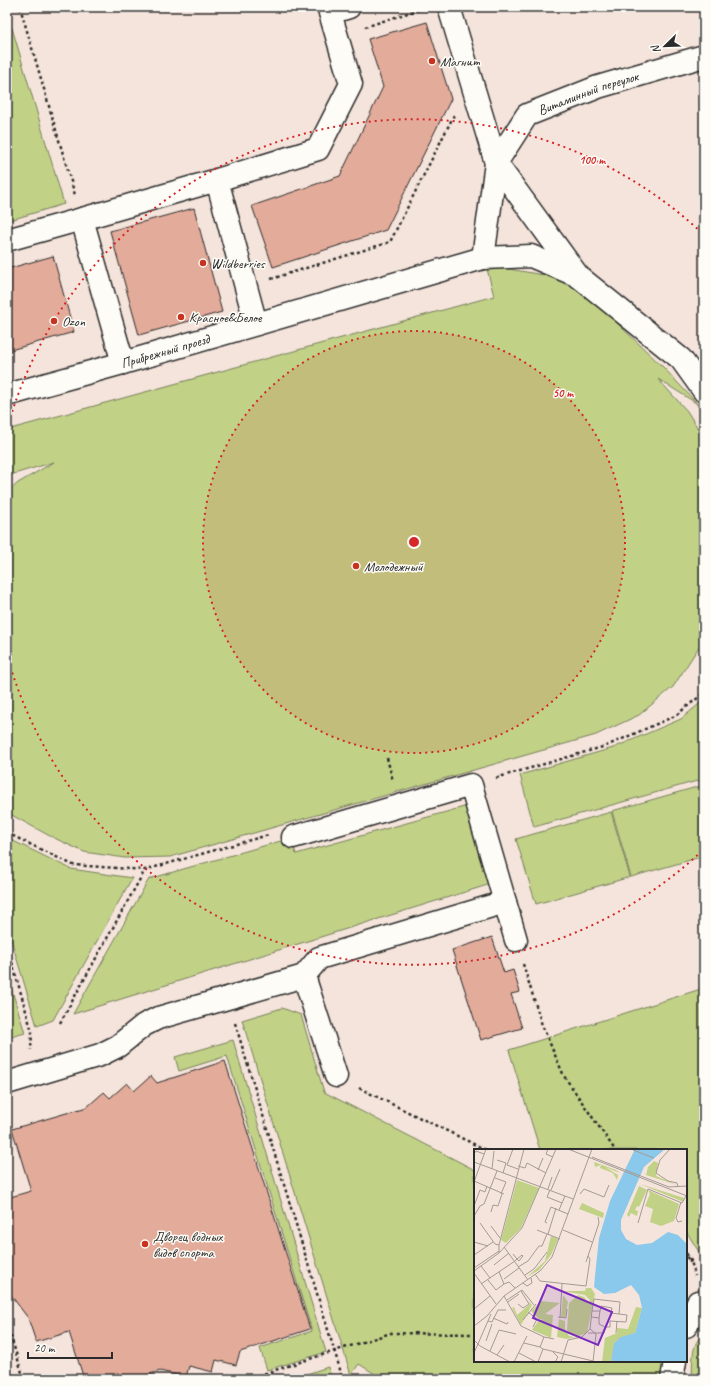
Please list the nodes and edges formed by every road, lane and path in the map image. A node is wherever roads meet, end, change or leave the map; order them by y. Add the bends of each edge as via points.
1 (20, 7) edge
2 (428, 7) edge
3 (449, 7) edge
4 (335, 9) edge
5 (364, 28) dead end
6 (704, 56) edge
7 (456, 111) dead end
8 (496, 163) junction
9 (216, 180) junction
10 (82, 219) junction
11 (7, 240) edge
12 (482, 258) junction
13 (578, 276) junction
14 (266, 280) dead end
15 (256, 324) junction
16 (123, 363) junction
17 (704, 391) edge
18 (7, 395) edge
19 (11, 489) dead end
20 (7, 490) edge
21 (704, 693) edge
22 (471, 785) junction
23 (7, 833) edge
24 (293, 837) joint
25 (145, 870) junction
26 (505, 902) junction
27 (516, 940) joint
28 (7, 945) edge
29 (304, 976) junction
30 (228, 997) junction
31 (60, 1023) dead end
32 (28, 1076) junction
33 (336, 1076) joint
34 (7, 1083) edge
35 (484, 1149) edge
36 (614, 1149) edge
37 (687, 1255) edge
38 (687, 1258) edge
39 (691, 1261) junction
40 (687, 1263) edge
41 (694, 1269) dead end
42 (704, 1302) edge
43 (7, 1324) edge
44 (687, 1324) edge
45 (474, 1334) edge
46 (335, 1352) junction
47 (675, 1362) edge
48 (273, 1371) junction
49 (24, 1379) edge
50 (246, 1379) edge
51 (269, 1379) edge
52 (340, 1379) edge
53 (672, 1379) edge

1 - 10 path
2 - 5 path
3 - 8 street
4 - 9 street via 351,84 318,149
6 - 8 street, Витаминный переулок via 598,88 527,115
7 - 14 path via 390,242
8 - 12 street
8 - 13 street
9 - 10 street
9 - 15 street
10 - 11 street
10 - 16 street
12 - 13 street, Прибрежный проезд via 531,256
12 - 15 street, Прибрежный проезд
13 - 17 street via 681,359
15 - 16 street, Прибрежный проезд
16 - 18 street, Прибрежный проезд
19 - 20 path
21 - 22 path via 675,716 606,746
22 - 24 street
22 - 26 street
23 - 25 path via 73,865
24 - 25 path via 272,834
25 - 31 path
26 - 27 street
26 - 29 street via 319,958
27 - 36 path via 542,1025 564,1076
28 - 32 path via 32,1032
29 - 30 street
29 - 33 street
30 - 32 street via 158,1018 144,1025 118,1046 100,1055
30 - 46 path
32 - 34 street
33 - 35 path
37 - 39 path
38 - 39 path
39 - 40 path
39 - 41 path
42 - 44 street via 698,1302
43 - 49 path
45 - 46 path via 391,1333
46 - 48 path
46 - 52 path via 342,1376
47 - 53 street
48 - 50 path
48 - 51 path

